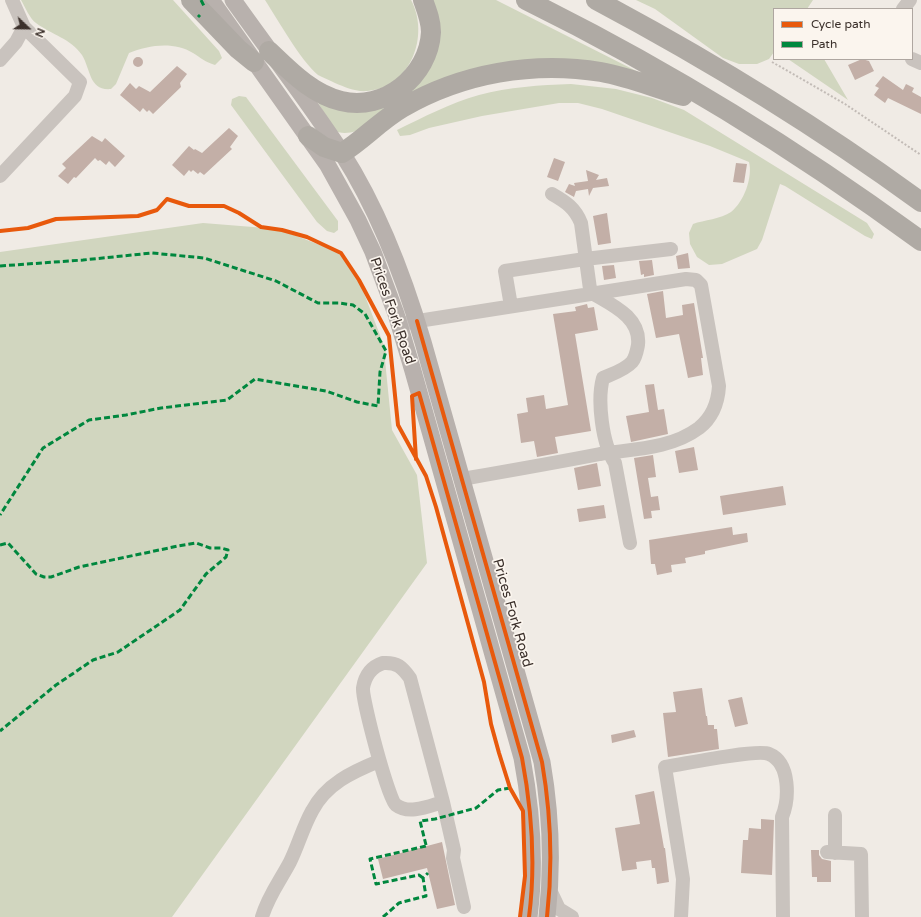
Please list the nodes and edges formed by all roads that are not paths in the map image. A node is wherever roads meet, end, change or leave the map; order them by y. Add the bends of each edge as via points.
1 (12, 0) edge
2 (192, 0) edge
3 (211, 0) edge
4 (233, 0) edge
5 (423, 0) edge
6 (526, 0) edge
7 (596, 0) edge
8 (910, 0) edge
9 (904, 8) edge
10 (24, 27) junction
11 (261, 57) junction
12 (0, 60) edge
13 (723, 109) junction
14 (308, 136) junction
15 (342, 153) junction
16 (0, 176) edge
17 (552, 194) dead end
18 (921, 202) edge
19 (921, 241) edge
20 (671, 249) dead end
21 (585, 259) junction
22 (592, 293) junction
23 (510, 306) junction
24 (417, 321) junction
25 (399, 324) junction
26 (608, 453) junction
27 (462, 479) junction
28 (630, 543) dead end
29 (379, 761) junction
30 (443, 802) junction
31 (835, 815) dead end
32 (550, 890) junction
33 (464, 907) dead end
34 (262, 917) edge
35 (529, 917) edge
36 (547, 917) edge
37 (572, 917) edge
38 (681, 917) edge
39 (782, 917) edge
40 (862, 917) edge

1 - 10 street
2 - 11 highway via 238,49
3 - 11 main road, Prices Fork Road
4 - 11 main road, Prices Fork Road
5 - 11 highway via 429,15 431,32 423,62 412,77 387,97 372,102 341,101 313,89
6 - 13 highway
7 - 18 highway via 694,54 781,107
8 - 9 street
10 - 12 street via 16,42
10 - 16 street via 80,82 75,96
11 - 14 main road, Prices Fork Road
11 - 15 main road, Prices Fork Road
13 - 15 highway via 645,83 600,72 560,68 523,69 473,77 426,95 382,121 354,146
13 - 19 highway
14 - 15 highway via 324,147
14 - 25 main road, Prices Fork Road via 358,220
15 - 24 main road, Prices Fork Road via 382,230
17 - 21 street via 570,205 577,213
20 - 21 street
21 - 22 street
21 - 23 street via 506,271
22 - 23 street
22 - 26 street via 628,316 636,327 639,338 633,361 625,368 603,378 600,387 600,405
22 - 26 street via 686,279 696,280 702,285 719,386 718,400 713,413 700,428 678,440 646,448
23 - 24 street
24 - 25 street
24 - 27 main road, Prices Fork Road
25 - 35 main road, Prices Fork Road via 522,758 528,788 533,845
26 - 27 street
26 - 28 street via 615,463
27 - 32 main road, Prices Fork Road via 542,762 550,817
29 - 30 street via 389,795 396,805 409,810
29 - 30 street via 363,689 373,666 393,663 402,667 410,678
29 - 34 street via 343,777 320,799 312,811 289,864 269,896
30 - 33 street
31 - 40 street via 831,852 861,854
32 - 36 main road, Prices Fork Road
32 - 37 street via 559,909
38 - 39 street via 683,879 665,767 750,754 768,754 784,771 787,788 786,807 782,817

